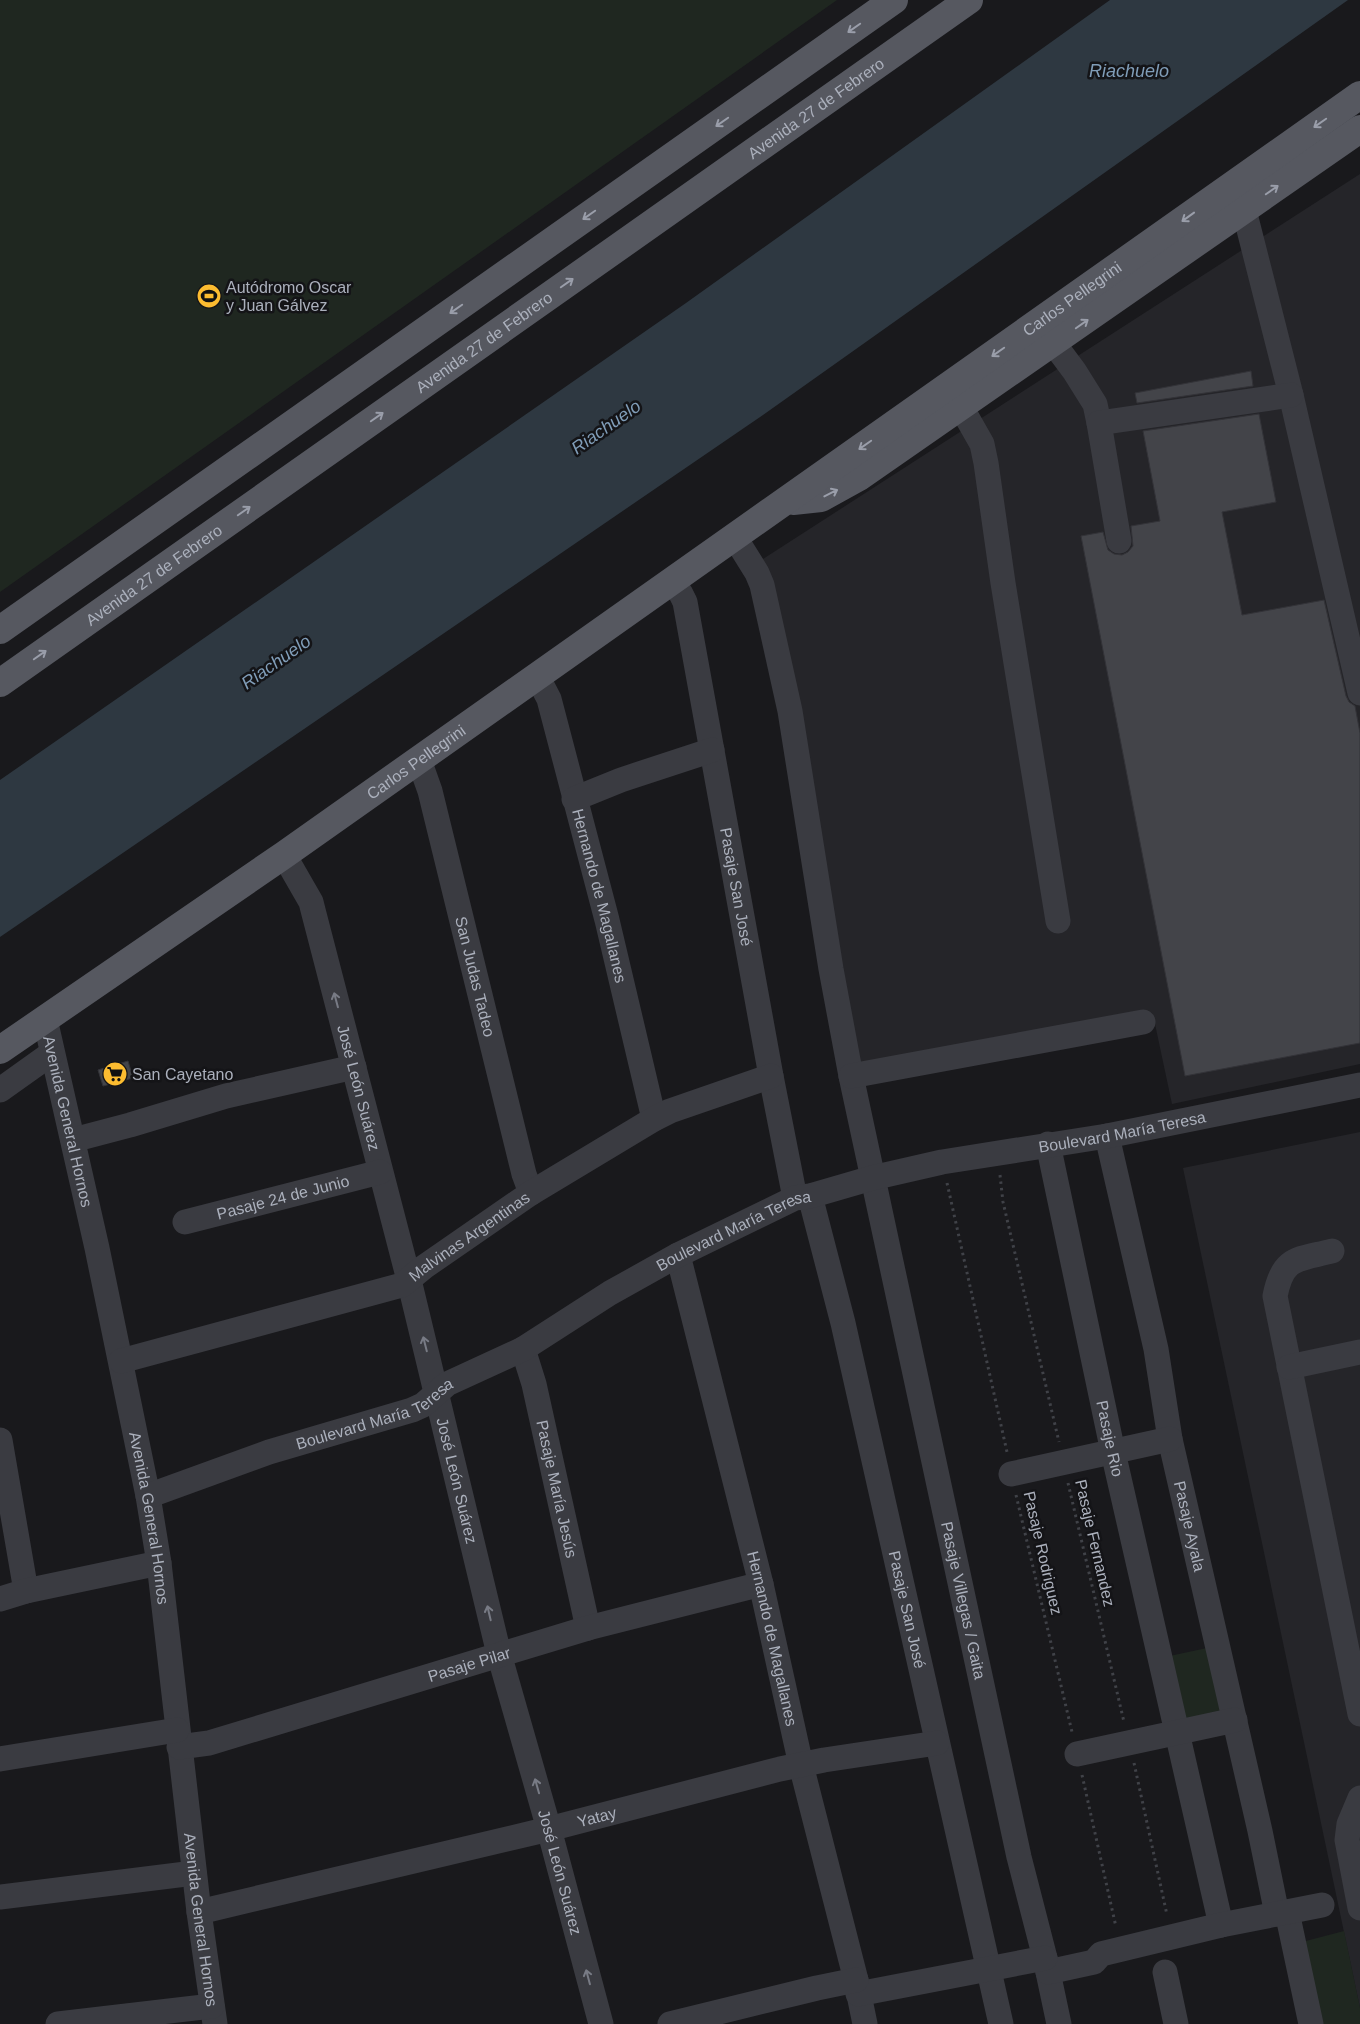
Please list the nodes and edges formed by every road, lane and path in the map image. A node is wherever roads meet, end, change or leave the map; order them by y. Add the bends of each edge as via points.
1 (894, 0) edge
2 (969, 0) edge
3 (1360, 95) edge
4 (1360, 130) edge
5 (1228, 187) junction
6 (1244, 210) junction
7 (1046, 334) junction
8 (1290, 395) junction
9 (961, 408) junction
10 (1099, 423) junction
11 (784, 502) junction
12 (734, 536) junction
13 (1119, 541) dead end
14 (672, 580) junction
15 (0, 630) edge
16 (537, 676) junction
17 (0, 683) edge
18 (1360, 693) edge
19 (712, 750) junction
20 (419, 760) junction
21 (574, 799) junction
22 (284, 855) junction
23 (1058, 921) dead end
24 (45, 1019) junction
25 (1143, 1022) dead end
26 (0, 1050) edge
27 (52, 1053) junction
28 (354, 1067) junction
29 (771, 1076) junction
30 (851, 1076) junction
31 (1360, 1085) edge
32 (0, 1090) edge
33 (654, 1119) junction
34 (1107, 1136) junction
35 (73, 1140) junction
36 (1048, 1144) junction
37 (997, 1153) junction
38 (942, 1162) junction
39 (380, 1172) junction
40 (872, 1178) junction
41 (531, 1193) junction
42 (803, 1197) junction
43 (185, 1222) dead end
44 (1332, 1251) dead end
45 (678, 1255) junction
46 (409, 1280) junction
47 (523, 1349) junction
48 (1360, 1352) edge
49 (120, 1361) junction
50 (1289, 1367) junction
51 (436, 1392) junction
52 (1170, 1439) junction
53 (0, 1440) edge
54 (1113, 1452) junction
55 (1063, 1462) junction
56 (1011, 1474) junction
57 (148, 1496) junction
58 (159, 1563) junction
59 (761, 1584) junction
60 (26, 1591) junction
61 (0, 1599) edge
62 (588, 1628) junction
63 (499, 1654) junction
64 (1360, 1714) edge
65 (1235, 1720) junction
66 (1177, 1733) junction
67 (178, 1739) junction
68 (937, 1743) junction
69 (1129, 1743) junction
70 (1077, 1754) junction
71 (0, 1758) edge
72 (801, 1765) junction
73 (1360, 1798) edge
74 (549, 1829) junction
75 (194, 1873) junction
76 (0, 1898) edge
77 (1359, 1901) edge
78 (1322, 1905) dead end
79 (199, 1912) junction
80 (1282, 1913) junction
81 (1221, 1925) junction
82 (1172, 1938) junction
83 (1121, 1950) junction
84 (1046, 1965) junction
85 (989, 1969) junction
86 (1165, 1972) dead end
87 (857, 1987) junction
88 (213, 2015) edge
89 (58, 2024) edge
90 (601, 2024) edge
91 (670, 2024) edge
92 (865, 2024) edge
93 (1001, 2024) edge
94 (1059, 2024) edge
95 (1176, 2024) edge
96 (1311, 2024) edge

1 -> 15 main road
17 -> 2 main road, Avenida 27 de Febrero
3 -> 5 main road, Carlos Pellegrini
6 -> 4 main road, Carlos Pellegrini
5 - 6 street
5 -> 7 main road, Carlos Pellegrini
7 -> 6 main road, Carlos Pellegrini
6 - 8 street
7 - 9 main road, Carlos Pellegrini
7 - 10 street via 1095,404
7 -> 11 main road, Carlos Pellegrini
8 - 10 street
8 - 18 street
11 -> 9 main road, Carlos Pellegrini via 821,498 860,477
9 - 23 street via 982,444 986,463
10 - 13 street
11 - 12 main road, Carlos Pellegrini
12 - 14 main road, Carlos Pellegrini
12 - 30 street, Pasaje Villegas / Gaita via 762,585 790,711
14 - 16 main road, Carlos Pellegrini
14 - 19 street, Pasaje San José via 685,602
16 - 20 main road, Carlos Pellegrini
16 - 21 street, Hernando de Magallanes via 548,699
19 - 21 street
19 - 29 street, Pasaje San José
20 - 22 main road, Carlos Pellegrini
20 - 41 street, San Judas Tadeo via 430,791
21 - 33 street, Hernando de Magallanes via 607,920
22 - 24 main road, Carlos Pellegrini
28 -> 22 street, José León Suárez via 313,910
24 - 26 main road, Carlos Pellegrini
24 - 27 street, Avenida General Hornos
25 - 30 street
27 - 32 street
27 - 35 street, Avenida General Hornos
28 - 35 street via 226,1096
28 - 39 street, José León Suárez
29 - 33 street, Malvinas Argentinas
29 - 42 street, Pasaje San José
30 - 40 street, Pasaje Villegas / Gaita
31 - 34 street, Boulevard María Teresa
33 - 41 street, Malvinas Argentinas
34 - 36 street, Boulevard María Teresa
34 - 52 street, Pasaje Ayala via 1156,1349
35 - 49 street, Avenida General Hornos
36 - 37 street, Boulevard María Teresa
36 - 54 street, Pasaje Rio
37 - 38 street, Boulevard María Teresa
37 - 55 path, Pasaje Fernandez via 1003,1202
38 - 40 street, Boulevard María Teresa
38 - 56 path, Pasaje Rodriguez
39 - 43 street, Pasaje 24 de Junio
39 - 46 street, José León Suárez
40 - 42 street, Boulevard María Teresa
40 - 84 street, Pasaje Villegas / Gaita via 1019,1857
41 - 46 street, Malvinas Argentinas
42 - 45 street, Boulevard María Teresa
42 - 68 street, Pasaje San José via 843,1323
44 - 50 street via 1296,1260 1278,1278 1275,1296
45 - 47 street, Boulevard María Teresa via 610,1293
45 - 59 street, Hernando de Magallanes
46 - 49 street, Malvinas Argentinas via 393,1288
51 -> 46 street, José León Suárez
47 - 51 street, Boulevard María Teresa
47 - 62 street, Pasaje María Jesús via 534,1384
48 - 50 street
49 - 57 street, Avenida General Hornos
50 - 64 street
51 - 57 street, Boulevard María Teresa via 423,1405 412,1410 269,1452
63 -> 51 street, José León Suárez
52 - 54 street
52 - 65 street, Pasaje Ayala
53 - 60 street
54 - 55 street
54 - 66 street, Pasaje Rio
55 - 56 street
55 - 69 path, Pasaje Fernandez
56 - 70 path, Pasaje Rodriguez
57 - 58 street, Avenida General Hornos
58 - 60 street
58 - 67 street, Avenida General Hornos
59 - 62 street, Pasaje Pilar
59 - 72 street, Hernando de Magallanes
60 - 61 street
62 - 63 street, Pasaje Pilar
63 - 67 street, Pasaje Pilar via 209,1743
74 -> 63 street, José León Suárez
65 - 66 street
65 - 80 street, Pasaje Ayala
66 - 69 street
66 - 81 street, Pasaje Rio
67 - 71 street, Pasaje Pilar
67 - 75 street, Avenida General Hornos
68 - 72 street, Yatay
68 - 85 street, Pasaje San José
69 - 70 street
69 - 82 path, Pasaje Fernandez
70 - 83 path, Pasaje Rodriguez
72 - 74 street, Yatay
72 - 87 street, Hernando de Magallanes
73 - 77 street via 1349,1824 1347,1840
74 - 79 street, Yatay
90 -> 74 street, José León Suárez
75 - 76 street
75 - 79 street, Avenida General Hornos
78 - 80 street
79 - 88 street, Avenida General Hornos
80 - 81 street
80 - 96 street, Pasaje Ayala
81 - 82 street
82 - 83 street
83 - 84 street via 1101,1954 1094,1962
84 - 85 street
84 - 94 street, Pasaje Villegas / Gaita
85 - 87 street
85 - 93 street, Pasaje San José
86 - 95 street
87 - 91 street via 817,1988
87 - 92 street, Hernando de Magallanes
88 - 89 street

